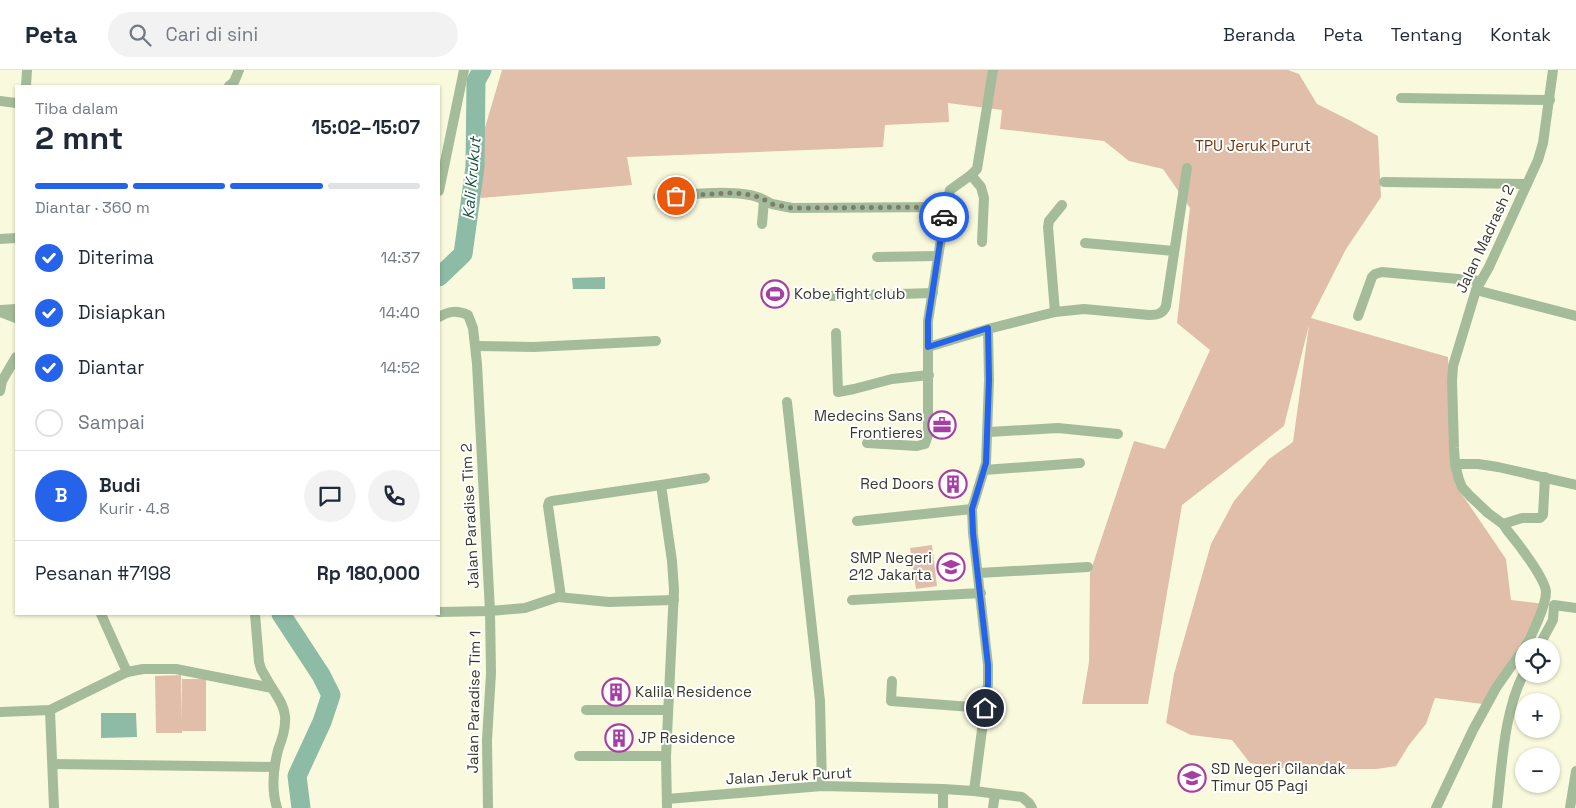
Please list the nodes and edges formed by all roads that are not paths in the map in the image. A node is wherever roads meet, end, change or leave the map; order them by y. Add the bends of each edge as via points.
1 (27, 70) edge
2 (239, 70) edge
3 (464, 70) edge
4 (993, 70) edge
5 (1553, 70) edge
6 (26, 85) edge
7 (230, 85) edge
8 (1401, 98) dead end
9 (1550, 100) junction
10 (0, 101) edge
11 (15, 103) edge
12 (443, 146) edge
13 (1187, 168) dead end
14 (971, 175) junction
15 (440, 180) edge
16 (1384, 182) dead end
17 (1527, 184) junction
18 (658, 196) dead end
19 (764, 200) junction
20 (1062, 205) dead end
21 (946, 207) junction
22 (762, 224) dead end
23 (15, 238) edge
24 (0, 239) edge
25 (982, 242) dead end
26 (1085, 243) dead end
27 (1174, 251) junction
28 (938, 256) junction
29 (877, 257) dead end
30 (1478, 286) junction
31 (933, 293) junction
32 (831, 296) dead end
33 (15, 309) edge
34 (0, 311) edge
35 (1055, 312) junction
36 (1358, 316) dead end
37 (1576, 316) edge
38 (440, 317) edge
39 (15, 318) edge
40 (988, 328) junction
41 (836, 333) dead end
42 (656, 341) dead end
43 (476, 346) junction
44 (928, 347) junction
45 (15, 359) edge
46 (929, 375) junction
47 (0, 391) edge
48 (787, 402) dead end
49 (988, 432) junction
50 (1118, 434) dead end
51 (867, 443) dead end
52 (1080, 463) dead end
53 (1455, 464) junction
54 (984, 470) junction
55 (705, 478) dead end
56 (1545, 478) junction
57 (661, 485) junction
58 (1576, 485) edge
59 (972, 509) junction
60 (857, 520) dead end
61 (1503, 524) junction
62 (1088, 567) dead end
63 (979, 573) junction
64 (981, 593) junction
65 (562, 597) junction
66 (674, 600) junction
67 (852, 600) dead end
68 (1576, 608) edge
69 (490, 611) junction
70 (440, 612) edge
71 (101, 615) edge
72 (255, 615) edge
73 (1529, 638) edge
74 (1543, 638) edge
75 (1515, 660) edge
76 (127, 672) junction
77 (892, 681) dead end
78 (1519, 683) edge
79 (272, 688) junction
80 (985, 708) junction
81 (50, 710) junction
82 (586, 710) dead end
83 (668, 710) junction
84 (0, 712) edge
85 (579, 756) dead end
86 (666, 756) junction
87 (53, 764) junction
88 (274, 767) junction
89 (1576, 771) edge
90 (822, 786) junction
91 (943, 789) junction
92 (974, 791) junction
93 (995, 794) junction
94 (667, 803) edge
95 (1030, 806) edge
96 (54, 808) edge
97 (277, 808) edge
98 (488, 808) edge
99 (943, 808) edge
100 (993, 808) edge
101 (1436, 808) edge
102 (1497, 808) edge
103 (1570, 808) edge

1 - 6 street
2 - 7 street
3 - 12 street
4 - 14 street via 978,165
5 - 9 street, Jalan Madrash 2
8 - 9 street
9 - 17 street, Jalan Madrash 2 via 1543,143
10 - 11 street
12 - 15 street
13 - 27 street
14 - 21 street via 950,190
14 - 25 street via 981,187 984,198
16 - 17 street
17 - 30 street, Jalan Madrash 2
18 - 19 street via 738,193
19 - 21 street via 792,208
19 - 22 street
20 - 35 street via 1049,220 1048,227
21 - 28 street
23 - 24 street
26 - 27 street
27 - 35 street via 1165,310 1157,315 1087,310
28 - 29 street
28 - 31 street
30 - 36 street via 1382,272 1375,274 1370,281
30 - 37 street
30 - 53 street, Jalan Madrash 2 via 1452,381
31 - 32 street
31 - 44 street
33 - 34 street
34 - 39 street
35 - 40 street
38 - 43 street, Jalan Paradise Tim 2 via 453,311 468,315
40 - 44 street
40 - 49 street
41 - 46 street via 838,392 892,379
42 - 43 street via 534,347
43 - 69 street, Jalan Paradise Tim 2
44 - 46 street
45 - 47 street
46 - 51 street via 925,444
48 - 90 street via 820,701
49 - 50 street via 1058,428
49 - 54 street
52 - 54 street
53 - 56 street via 1489,465
53 - 61 street, Jalan Madrash 2 via 1462,486
54 - 59 street
55 - 57 street
56 - 58 street
56 - 61 street via 1543,516
57 - 65 street via 549,502
57 - 66 street
59 - 60 street
59 - 63 street
61 - 73 street, Jalan Madrash 2 via 1546,591
62 - 63 street
63 - 64 street
64 - 67 street
64 - 80 street via 989,674
65 - 66 street via 609,602
65 - 69 street via 524,608
66 - 83 street
68 - 74 street via 1554,605 1552,620
69 - 70 street
69 - 98 street, Jalan Paradise Tim 1
71 - 76 street
72 - 79 street via 259,662
75 - 101 street via 1473,730
76 - 79 street via 176,669
76 - 81 street
77 - 80 street via 891,701
78 - 102 street via 1509,713
79 - 88 street via 285,714
80 - 92 street
81 - 84 street
81 - 87 street
82 - 83 street
83 - 86 street
85 - 86 street
86 - 94 street
87 - 88 street
87 - 96 street
88 - 97 street via 273,796
89 - 103 street
90 - 91 street, Jalan Jeruk Purut
90 - 94 street, Jalan Jeruk Purut
91 - 92 street, Jalan Jeruk Purut
91 - 99 street
92 - 93 street, Jalan Jeruk Purut
93 - 95 street, Jalan Jeruk Purut via 1022,798
93 - 100 street

